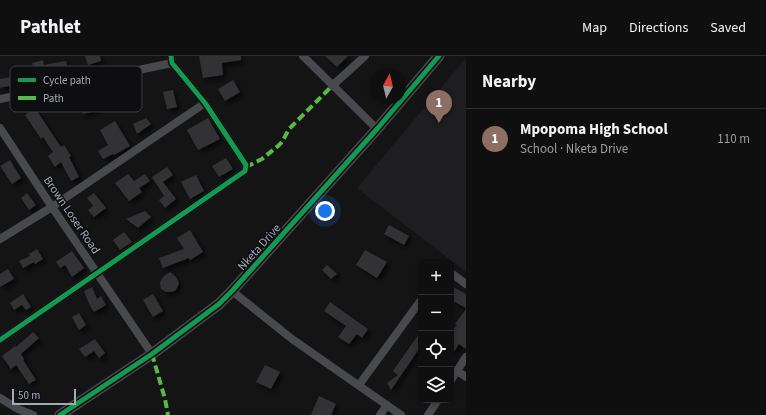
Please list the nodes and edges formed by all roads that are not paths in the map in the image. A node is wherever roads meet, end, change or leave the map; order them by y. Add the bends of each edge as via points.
1 (303, 56) edge
2 (365, 56) edge
3 (440, 56) edge
4 (172, 60) edge
5 (142, 67) edge
6 (332, 86) junction
7 (10, 97) edge
8 (0, 99) edge
9 (205, 103) junction
10 (0, 128) edge
11 (377, 129) junction
12 (52, 207) junction
13 (0, 239) edge
14 (97, 273) junction
15 (454, 275) edge
16 (466, 284) edge
17 (232, 292) junction
18 (418, 304) edge
19 (0, 340) edge
20 (152, 354) junction
21 (466, 357) edge
22 (457, 371) junction
23 (454, 376) edge
24 (466, 377) edge
25 (359, 385) junction
26 (0, 398) edge
27 (436, 403) edge
28 (387, 405) junction
29 (33, 415) edge
30 (60, 415) edge
31 (380, 415) edge
32 (401, 415) edge
33 (428, 415) edge

1 - 6 street
2 - 6 street
3 - 11 street, Nketa Drive
4 - 5 street
4 - 9 street
6 - 11 street
7 - 8 street
9 - 12 street
9 - 14 street via 246,165 245,170
10 - 12 street, Brown Loser Road
11 - 17 street, Nketa Drive
12 - 13 street
12 - 14 street, Brown Loser Road
14 - 19 street
14 - 20 street, Brown Loser Road
15 - 16 street
17 - 20 street, Nketa Drive
17 - 25 street via 292,339
18 - 25 street
20 - 30 street, Nketa Drive
21 - 22 street
22 - 23 street
22 - 24 street
25 - 28 street
26 - 29 street
27 - 33 street
28 - 31 street
28 - 32 street

